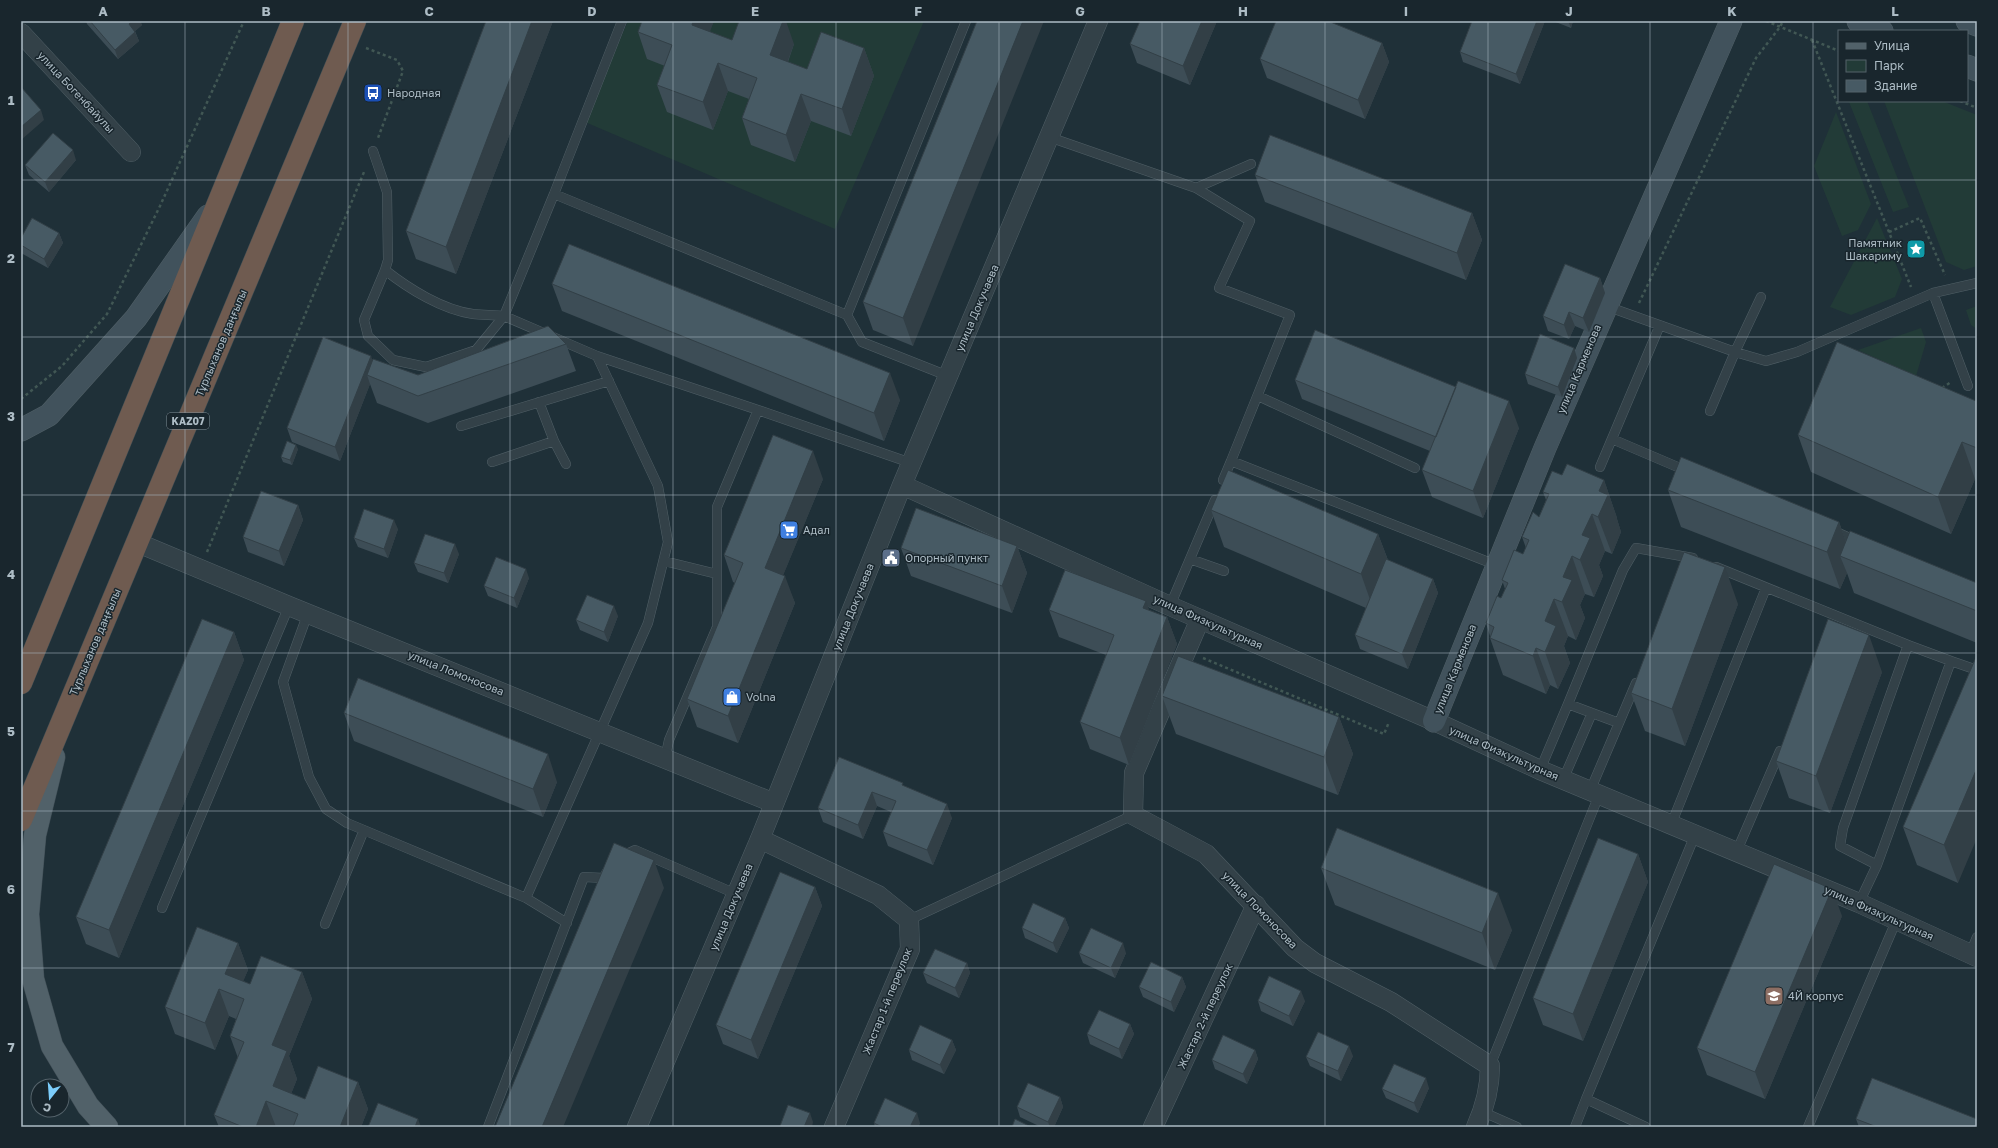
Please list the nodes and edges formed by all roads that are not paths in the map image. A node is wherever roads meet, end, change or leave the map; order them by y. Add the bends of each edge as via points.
1 (293, 21) edge
2 (622, 21) edge
3 (966, 21) edge
4 (1098, 21) edge
5 (1731, 21) edge
6 (1858, 21) edge
7 (1968, 21) edge
8 (1977, 25) edge
9 (1880, 30) edge
10 (351, 31) edge
11 (21, 33) edge
12 (1049, 137) junction
13 (373, 151) road end
14 (131, 152) dead end
15 (1251, 164) dead end
16 (1196, 188) junction
17 (554, 194) junction
18 (220, 199) junction
19 (385, 270) junction
20 (1977, 282) edge
21 (1933, 293) junction
22 (1761, 297) dead end
23 (1606, 306) junction
24 (847, 314) junction
25 (504, 316) junction
26 (1660, 325) junction
27 (1735, 352) junction
28 (597, 356) junction
29 (948, 376) junction
30 (609, 381) junction
31 (1968, 386) dead end
32 (1258, 396) junction
33 (539, 402) junction
34 (758, 410) junction
35 (1710, 411) dead end
36 (461, 426) dead end
37 (21, 430) edge
38 (1612, 439) junction
39 (554, 441) junction
40 (492, 462) dead end
41 (1232, 462) junction
42 (911, 463) junction
43 (566, 464) dead end
44 (1600, 467) dead end
45 (1415, 468) dead end
46 (1700, 476) edge
47 (902, 485) junction
48 (1824, 527) edge
49 (138, 543) junction
50 (1868, 545) edge
51 (1190, 559) junction
52 (664, 561) junction
53 (1496, 565) junction
54 (1224, 571) dead end
55 (717, 574) junction
56 (1766, 588) junction
57 (289, 606) junction
58 (1170, 606) junction
59 (308, 613) junction
60 (1200, 619) junction
61 (1908, 645) junction
62 (1951, 661) junction
63 (1977, 670) edge
64 (1640, 672) edge
65 (21, 684) edge
66 (1568, 704) junction
67 (1592, 713) junction
68 (64, 716) junction
69 (1434, 721) junction
70 (1619, 723) junction
71 (600, 732) junction
72 (1783, 746) edge
73 (665, 759) junction
74 (1540, 770) junction
75 (1563, 780) junction
76 (1595, 793) junction
77 (774, 803) junction
78 (1132, 815) junction
79 (21, 820) edge
80 (1671, 825) junction
81 (364, 830) junction
82 (1695, 835) junction
83 (760, 839) junction
84 (1736, 853) junction
85 (1877, 866) junction
86 (736, 894) junction
87 (526, 898) junction
88 (1859, 903) junction
89 (1256, 905) junction
90 (162, 908) dead end
91 (909, 920) junction
92 (1897, 920) junction
93 (567, 922) junction
94 (325, 924) dead end
95 (1975, 949) edge
96 (1490, 1066) junction
97 (1586, 1099) junction
98 (1480, 1119) edge
99 (107, 1127) edge
100 (488, 1127) edge
101 (637, 1127) edge
102 (834, 1127) edge
103 (1153, 1127) edge
104 (1517, 1127) edge
105 (1575, 1127) edge
106 (1646, 1127) edge
107 (1808, 1127) edge

1 - 18 highway
2 - 17 lane
3 - 24 lane
4 - 12 street, улица Докучаева
5 - 23 street, улица Карменова
6 - 9 street
7 - 8 street
10 - 49 highway, Тұрлыханов даңғылы / KAZ07
11 - 14 street, улица Богенбайулы
12 - 16 lane
12 - 29 street, улица Докучаева
13 - 19 lane via 387,192 388,260
15 - 16 lane
16 - 32 lane via 1250,221 1219,288 1290,315
17 - 24 lane
17 - 25 lane
18 - 37 street via 136,318 49,415
18 - 65 highway
19 - 25 lane via 408,288 440,303 472,314
19 - 25 lane via 364,320 368,336 393,360 426,367 476,350
20 - 21 lane
21 - 27 lane via 1797,352 1766,361
21 - 31 lane
22 - 27 lane
23 - 26 lane
23 - 53 street, улица Карменова
24 - 29 lane via 862,342
25 - 28 lane
26 - 27 lane
26 - 38 lane
27 - 35 lane
28 - 30 lane
28 - 34 lane
29 - 42 street, улица Докучаева
30 - 33 lane
30 - 52 lane via 658,486 668,542
32 - 41 lane
32 - 45 lane
33 - 36 lane
33 - 39 lane
34 - 42 lane
34 - 55 lane via 717,507
38 - 44 lane
38 - 46 lane
39 - 40 lane
39 - 43 lane
41 - 51 lane
41 - 53 lane
42 - 47 street, улица Докучаева
47 - 58 street, улица Физкультурная
47 - 77 street, улица Докучаева
48 - 50 lane
49 - 57 street, улица Ломоносова
49 - 68 highway, Тұрлыханов даңғылы / KAZ07
51 - 54 lane
51 - 58 lane
52 - 55 lane
52 - 71 lane via 648,623
53 - 69 street, улица Карменова
55 - 73 lane via 717,627 669,740
56 - 61 lane via 1837,621
56 - 66 lane via 1706,563 1636,548 1623,570
56 - 80 lane
57 - 59 street, улица Ломоносова
57 - 90 lane
58 - 60 street, улица Физкультурная
59 - 71 street, улица Ломоносова
59 - 81 lane via 283,682 310,777 326,809 347,823
60 - 69 street, улица Физкультурная
60 - 78 street via 1134,773
61 - 62 lane
61 - 85 lane via 1843,828 1840,846
62 - 63 lane
62 - 85 lane
64 - 70 lane
66 - 67 lane
66 - 74 lane
67 - 70 lane
67 - 75 lane
68 - 79 highway, Тұрлыханов даңғылы / KAZ07
68 - 99 main road via 35,836 28,914 33,979 52,1046 88,1106
69 - 74 street, улица Физкультурная
70 - 76 lane
71 - 73 street, улица Ломоносова
71 - 87 lane
72 - 84 lane
73 - 77 street, улица Ломоносова
74 - 75 street, улица Физкультурная
75 - 76 street, улица Физкультурная
76 - 80 street, улица Физкультурная
76 - 96 lane
77 - 83 street, улица Докучаева
78 - 89 street, улица Ломоносова via 1206,854
78 - 91 lane
80 - 82 street, улица Физкультурная
81 - 87 lane
81 - 94 lane
82 - 84 street, улица Физкультурная
82 - 97 lane
83 - 86 street, улица Докучаева
83 - 91 street via 878,895
84 - 88 street, улица Физкультурная
85 - 88 lane
86 - 93 lane via 635,850 611,862 604,878 584,877
86 - 101 street, улица Докучаева
87 - 93 lane
88 - 92 street, улица Физкультурная
89 - 96 street, улица Ломоносова via 1295,948 1316,963 1392,1002
89 - 103 street, Жастар 2-й переулок
91 - 102 street, Жастар 1-й переулок via 910,949
92 - 95 street, улица Физкультурная
92 - 107 lane
93 - 100 lane
96 - 98 street via 1490,1084
97 - 105 lane
97 - 106 lane
98 - 104 lane

